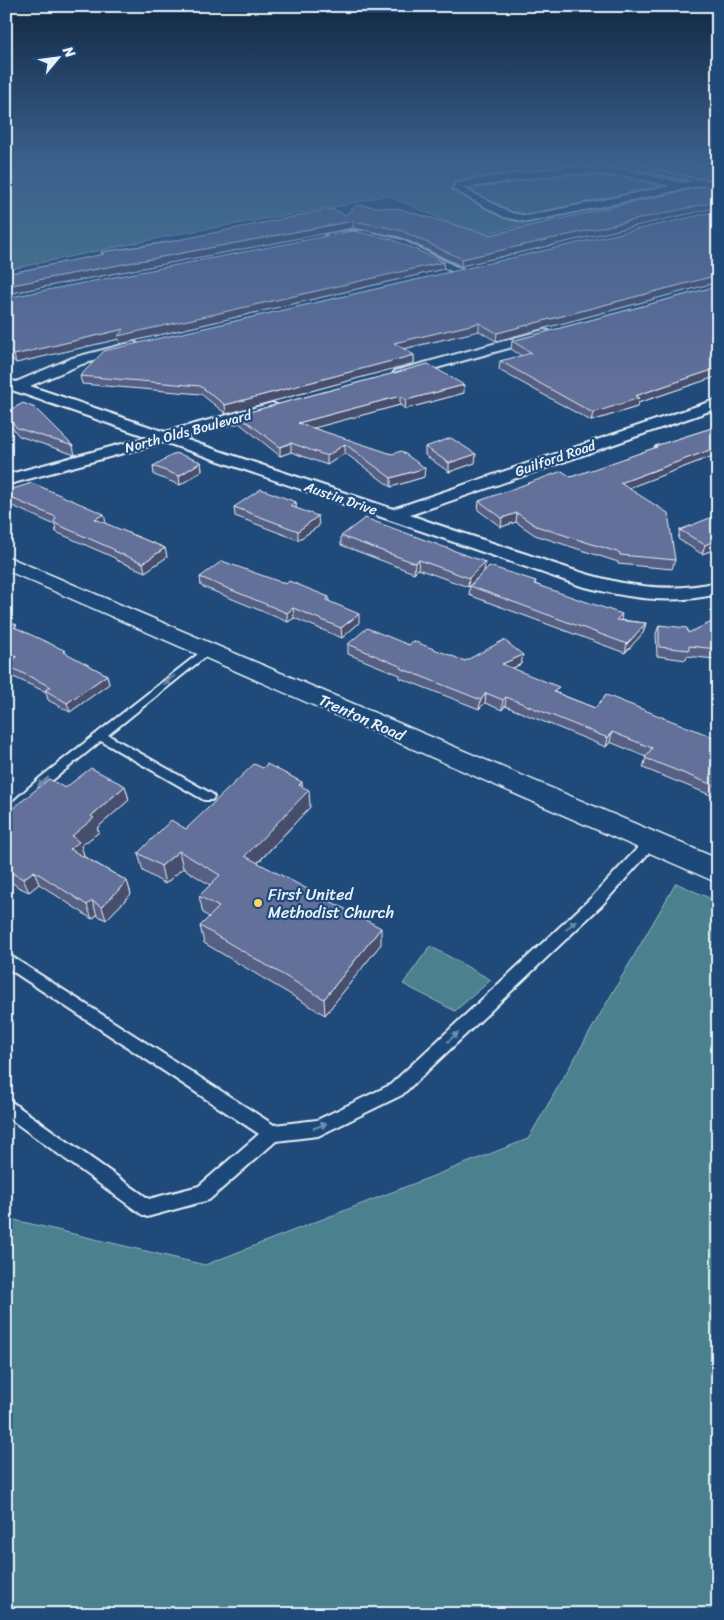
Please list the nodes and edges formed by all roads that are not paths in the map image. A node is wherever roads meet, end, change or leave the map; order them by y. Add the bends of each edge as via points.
1 (393, 240) edge
2 (442, 276) edge
3 (560, 330) edge
4 (142, 344) edge
5 (386, 377) edge
6 (11, 385) edge
7 (718, 403) edge
8 (290, 404) edge
9 (164, 437) junction
10 (6, 480) edge
11 (393, 515) junction
12 (6, 562) edge
13 (718, 588) edge
14 (207, 650) junction
15 (100, 736) junction
16 (208, 797) dead end
17 (6, 815) edge
18 (651, 842) junction
19 (718, 872) edge
20 (6, 959) edge
21 (6, 1106) edge
22 (272, 1133) junction

1 - 2 street via 466,270
3 - 5 street
4 - 6 street via 77,361
6 - 9 street, Austin Drive
7 - 11 street, Guilford Road
8 - 9 street, North Olds Boulevard
9 - 10 street, North Olds Boulevard
9 - 11 street, Austin Drive
11 - 13 street, Austin Drive via 588,582 634,594 678,596
12 - 14 main road, Trenton Road
14 -> 15 lane
14 - 18 main road, Trenton Road
15 - 16 lane
15 -> 17 lane
18 - 19 main road, Trenton Road
22 -> 18 lane via 318,1128 396,1090 597,901
20 - 22 lane
21 - 22 lane via 147,1208 203,1194

